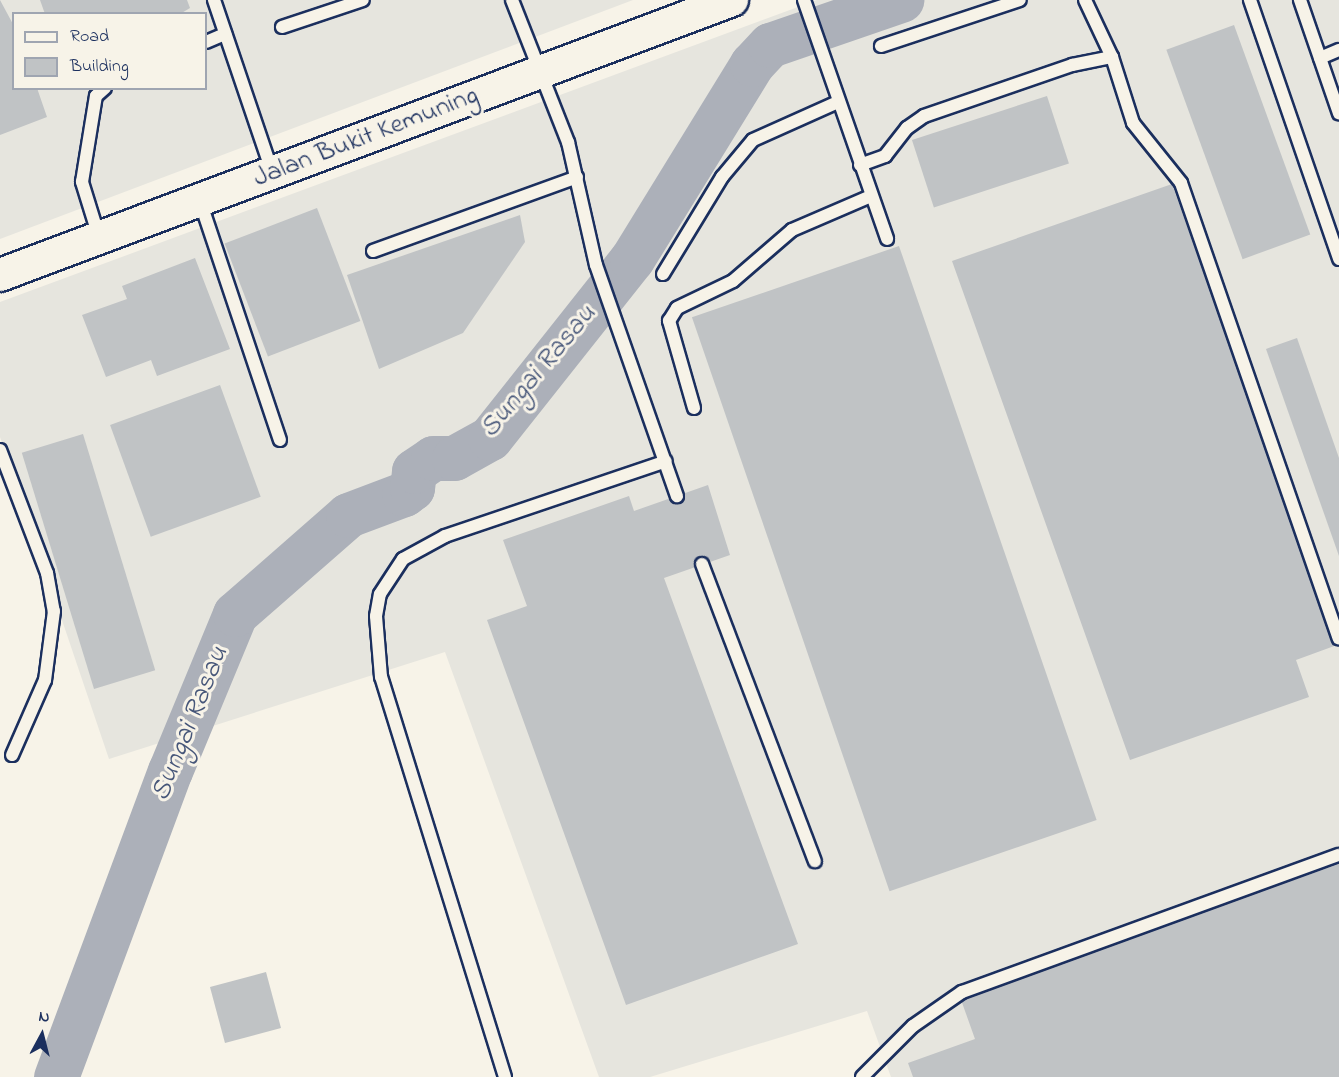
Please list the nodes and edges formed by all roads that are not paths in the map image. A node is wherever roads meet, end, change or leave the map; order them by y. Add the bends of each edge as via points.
1 (214, 0) edge
2 (363, 0) edge
3 (512, 0) edge
4 (732, 0) edge
5 (1020, 0) edge
6 (1085, 0) edge
7 (1250, 0) edge
8 (1300, 0) edge
9 (804, 1) edge
10 (282, 27) dead end
11 (225, 34) junction
12 (207, 42) edge
13 (881, 46) dead end
14 (1339, 50) edge
15 (1112, 57) junction
16 (1320, 58) junction
17 (539, 72) junction
18 (103, 90) edge
19 (838, 102) junction
20 (1339, 113) edge
21 (860, 165) junction
22 (273, 172) junction
23 (577, 177) junction
24 (871, 196) junction
25 (199, 200) junction
26 (99, 238) junction
27 (886, 239) dead end
28 (373, 251) dead end
29 (1339, 259) edge
30 (663, 274) dead end
31 (0, 275) edge
32 (694, 408) dead end
33 (280, 440) dead end
34 (0, 450) edge
35 (666, 461) junction
36 (677, 496) dead end
37 (702, 564) dead end
38 (1339, 638) edge
39 (12, 754) dead end
40 (1339, 855) edge
41 (815, 861) dead end
42 (505, 1077) edge
43 (862, 1077) edge

1 - 11 lane
2 - 10 lane
3 - 17 lane
4 - 17 main road, Jalan Bukit Kemuning
5 - 13 lane
6 - 15 lane
7 - 29 lane
8 - 16 lane
9 - 19 lane
11 - 12 lane
11 - 22 lane
14 - 16 lane
15 - 21 lane via 1072,65 924,116 907,128 885,156
15 - 38 lane via 1133,123 1181,183
16 - 20 lane
17 - 22 main road, Jalan Bukit Kemuning
17 - 23 lane
18 - 26 lane via 96,96 82,182
19 - 21 lane
19 - 30 lane via 753,140 722,177
21 - 24 lane
22 - 25 main road, Jalan Bukit Kemuning
23 - 28 lane
23 - 35 lane via 596,266
24 - 27 lane
24 - 32 lane via 792,230 734,282 677,308 669,321
25 - 26 main road, Jalan Bukit Kemuning
25 - 33 lane
26 - 31 main road, Jalan Bukit Kemuning
34 - 39 lane via 47,573 54,610 45,680
35 - 36 lane
35 - 42 lane via 445,536 403,559 380,594 376,616 381,677
37 - 41 lane
40 - 43 lane via 962,992 913,1026

